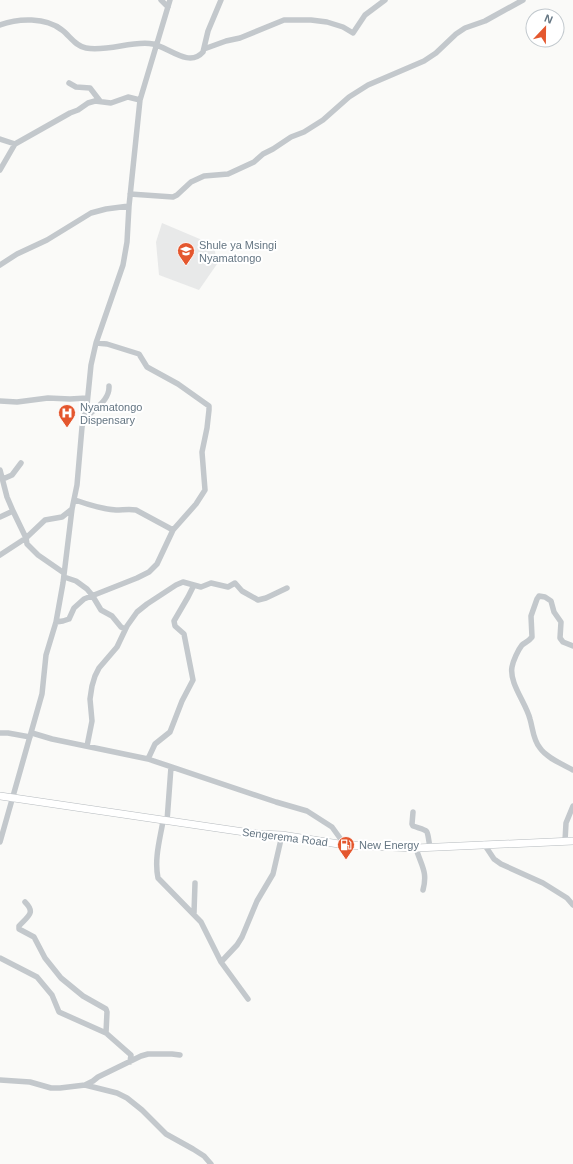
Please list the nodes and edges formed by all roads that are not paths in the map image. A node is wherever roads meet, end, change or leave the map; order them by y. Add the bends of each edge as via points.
1 (161, 0) edge
2 (170, 0) edge
3 (221, 0) edge
4 (385, 0) edge
5 (523, 0) edge
6 (168, 6) junction
7 (0, 25) edge
8 (156, 46) junction
9 (204, 49) junction
10 (69, 83) dead end
11 (140, 100) junction
12 (100, 101) junction
13 (0, 139) edge
14 (15, 144) junction
15 (0, 170) edge
16 (130, 194) junction
17 (129, 206) junction
18 (0, 264) edge
19 (96, 343) junction
20 (109, 386) dead end
21 (87, 398) junction
22 (0, 401) edge
23 (83, 421) junction
24 (21, 463) dead end
25 (0, 470) edge
26 (2, 479) junction
27 (75, 500) junction
28 (72, 509) junction
29 (13, 512) junction
30 (0, 517) edge
31 (173, 530) junction
32 (26, 538) junction
33 (0, 555) edge
34 (64, 575) junction
35 (194, 585) junction
36 (287, 588) dead end
37 (92, 595) junction
38 (56, 622) junction
39 (125, 629) junction
40 (573, 646) edge
41 (0, 733) edge
42 (31, 735) junction
43 (87, 746) junction
44 (148, 759) junction
45 (172, 767) junction
46 (573, 770) edge
47 (0, 796) edge
48 (12, 798) junction
49 (573, 806) edge
50 (413, 812) dead end
51 (165, 821) junction
52 (282, 835) junction
53 (564, 841) junction
54 (573, 841) edge
55 (0, 842) edge
56 (484, 844) junction
57 (345, 845) junction
58 (430, 847) junction
59 (416, 848) junction
60 (195, 883) dead end
61 (423, 890) dead end
62 (25, 902) dead end
63 (573, 906) edge
64 (194, 913) junction
65 (0, 958) edge
66 (221, 962) junction
67 (248, 999) dead end
68 (106, 1033) junction
69 (180, 1055) dead end
70 (130, 1062) junction
71 (0, 1080) edge
72 (86, 1085) junction
73 (212, 1164) edge

1 - 6 street
2 - 6 street
3 - 9 street via 208,31
4 - 9 street via 365,15 353,33 327,22 284,20
5 - 16 street via 485,21 465,28 424,61 368,85 348,97 323,120 234,172 204,176 191,182 175,196
6 - 8 street
7 - 8 street via 24,20 50,24 60,28 81,47 87,48 106,49 140,44
8 - 9 street via 189,58 198,56
8 - 11 street
10 - 12 street via 76,87 90,88
11 - 12 street via 128,97 111,103
11 - 16 street
12 - 14 street via 88,103
13 - 14 street
14 - 15 street
16 - 17 street
17 - 18 street via 106,208 91,213 47,240
17 - 19 street via 123,265
19 - 21 street
19 - 31 street via 139,354 147,367 178,384 209,407 202,452 205,490
20 - 23 street via 107,397
21 - 22 street
21 - 23 street
23 - 27 street
24 - 26 street via 12,475
25 - 26 street
26 - 29 street
27 - 28 street
27 - 31 street via 99,508 136,510
28 - 32 street via 62,517 45,520
28 - 34 street
29 - 30 street
29 - 32 street
31 - 37 street via 155,567 137,578
32 - 33 street
32 - 34 street via 27,544 38,555
34 - 37 street via 76,581
34 - 38 street
35 - 36 street via 204,586 211,583 228,587 235,583 242,591 258,600
35 - 39 street via 186,582 176,585 143,607
35 - 44 street via 174,621 184,634 193,680 170,732 155,744
37 - 38 street via 79,603 69,618
37 - 39 street via 101,610 112,616
38 - 42 street via 46,655 42,694
39 - 43 street via 116,647 99,668 92,686 92,721
40 - 46 street via 560,638 561,622 554,612 551,601 539,596 530,616 532,638 521,647 512,668 513,678 526,706 536,743 550,757
41 - 42 street
42 - 43 street
42 - 48 street
43 - 44 street
44 - 45 street
45 - 51 street
45 - 57 street via 307,811 332,827
47 - 48 main road, Sengerema Road
48 - 51 main road, Sengerema Road
48 - 55 street
49 - 53 street via 566,823
50 - 58 street via 412,824 427,831
51 - 52 main road, Sengerema Road
51 - 64 street via 156,860 158,878
52 - 57 main road, Sengerema Road
52 - 66 street via 274,874 257,901 242,937
53 - 54 main road, Sengerema Road
53 - 56 main road, Sengerema Road
56 - 58 main road, Sengerema Road
56 - 63 street via 494,859 501,864 543,883 567,898
57 - 59 main road, Sengerema Road
58 - 59 main road, Sengerema Road
59 - 61 street via 425,872
60 - 64 street
62 - 68 street via 32,910 19,929 37,941 45,958 60,978 83,996 106,1009
64 - 66 street via 207,931
65 - 68 street via 38,977 52,994 61,1013
66 - 67 street
68 - 70 street via 129,1052
69 - 70 street via 148,1054
70 - 72 street
71 - 72 street via 30,1082 51,1088
72 - 73 street via 127,1098 162,1131 204,1156

